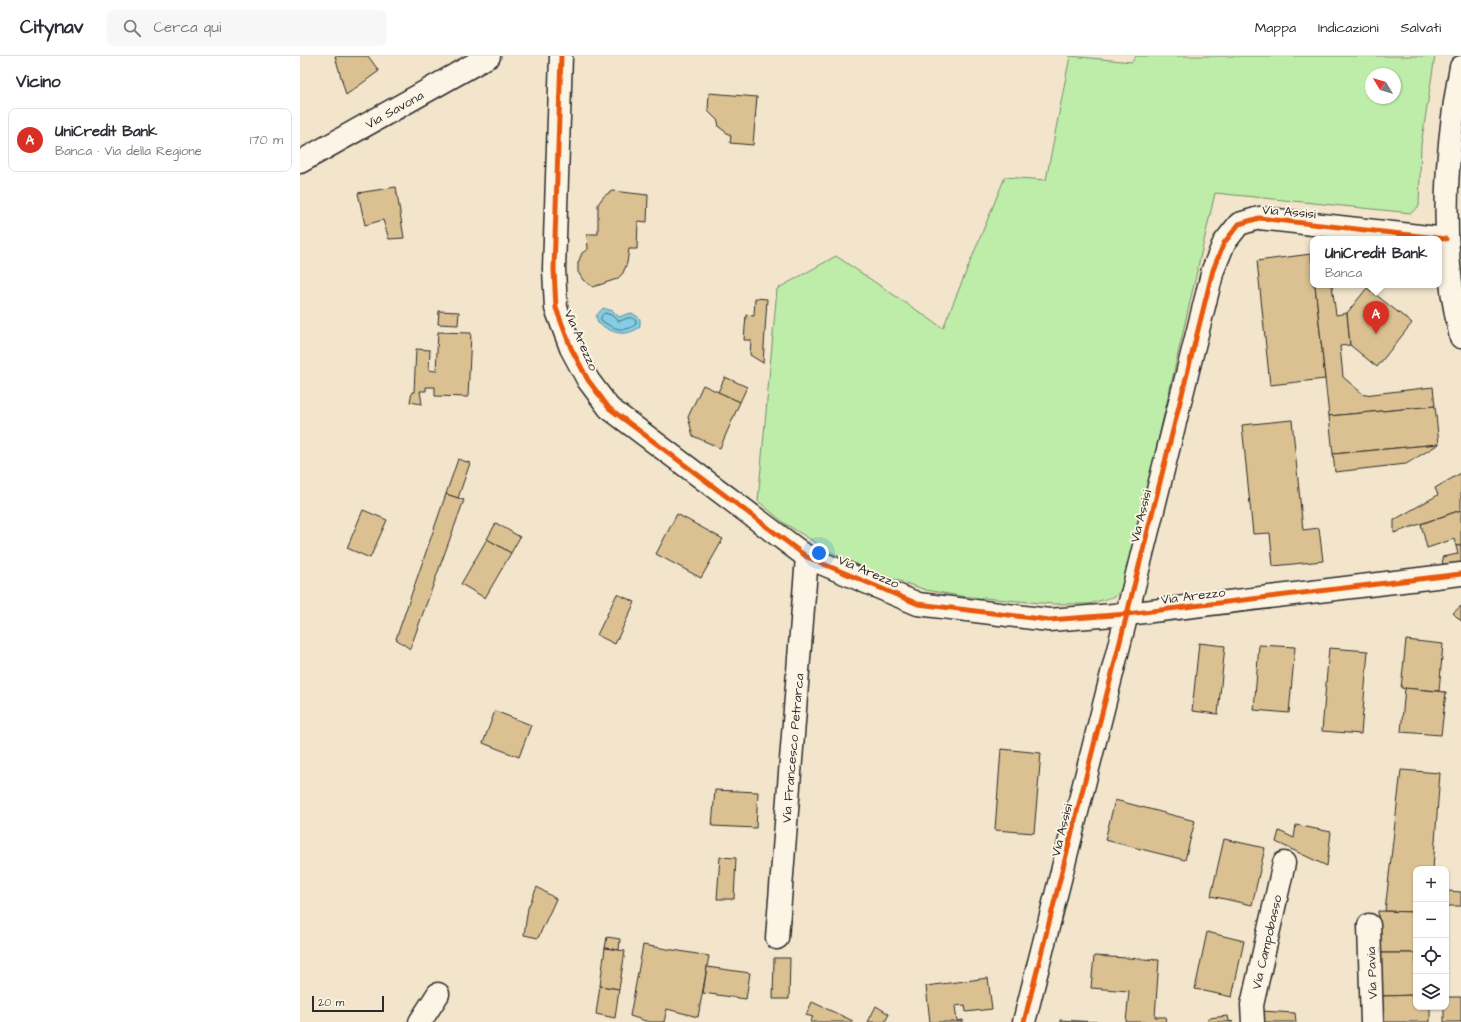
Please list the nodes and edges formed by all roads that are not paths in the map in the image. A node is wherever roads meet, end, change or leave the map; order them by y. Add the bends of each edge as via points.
1 (489, 56) edge
2 (561, 56) edge
3 (1461, 68) edge
4 (300, 162) edge
5 (1419, 236) edge
6 (1442, 239) edge
7 (1446, 239) junction
8 (1461, 337) edge
9 (807, 557) junction
10 (1461, 574) edge
11 (1128, 614) junction
12 (1284, 863) dead end
13 (1369, 925) dead end
14 (777, 938) dead end
15 (438, 994) dead end
16 (420, 1022) edge
17 (1024, 1022) edge
18 (1253, 1022) edge
19 (1372, 1022) edge

1 - 4 street, Via Savona
2 - 9 street, Via Arezzo via 554,269 556,308 571,348 588,380 609,408
3 - 7 street via 1451,124
5 - 11 street, Via Assisi via 1259,218 1239,224 1224,243 1213,270
6 - 7 street, Via Assisi
7 - 8 street via 1448,269
9 - 11 street, Via Arezzo via 918,604 1049,620
9 - 14 street, Via Francesco Petrarca
10 - 11 street, Via Arezzo
11 - 17 street, Via Assisi
12 - 18 street, Via Campobasso via 1252,1005
13 - 19 street, Via Pavia
15 - 16 street

